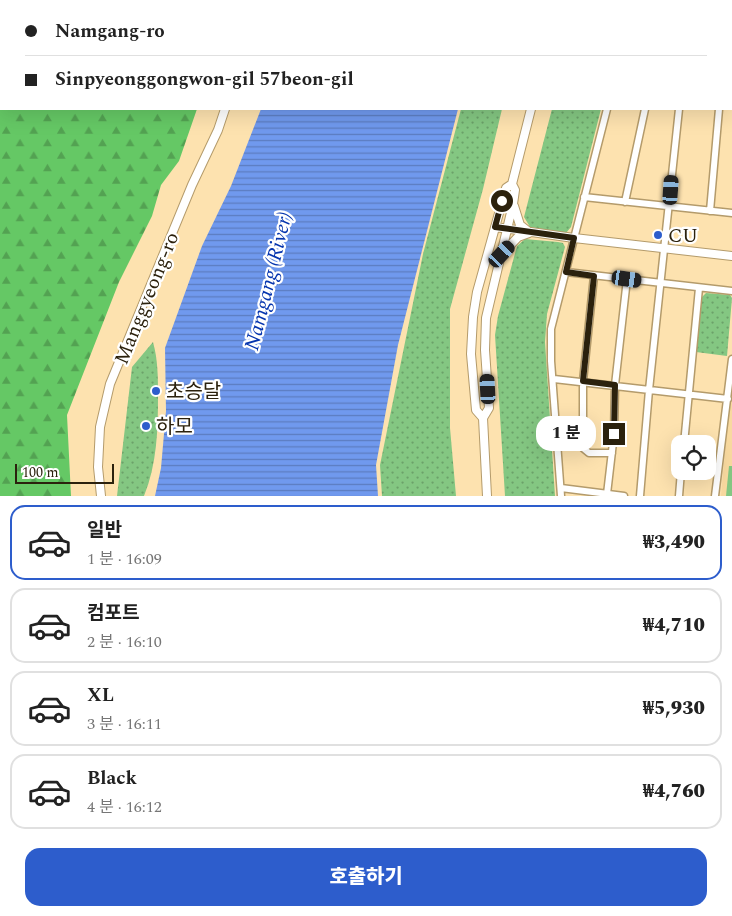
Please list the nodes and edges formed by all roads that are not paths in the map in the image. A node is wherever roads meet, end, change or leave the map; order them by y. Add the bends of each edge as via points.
1 (226, 110) edge
2 (532, 110) edge
3 (607, 110) edge
4 (645, 110) edge
5 (679, 110) edge
6 (719, 110) edge
7 (512, 184) junction
8 (584, 197) junction
9 (625, 202) junction
10 (513, 204) junction
11 (670, 207) junction
12 (710, 211) junction
13 (732, 214) edge
14 (495, 227) junction
15 (507, 230) junction
16 (531, 233) junction
17 (574, 238) junction
18 (665, 248) junction
19 (502, 254) junction
20 (732, 256) edge
21 (566, 272) junction
22 (594, 276) junction
23 (627, 279) junction
24 (661, 283) junction
25 (699, 288) junction
26 (732, 291) edge
27 (732, 360) edge
28 (554, 379) junction
29 (583, 381) junction
30 (615, 385) junction
31 (649, 390) junction
32 (688, 395) junction
33 (728, 399) junction
34 (483, 418) junction
35 (685, 435) edge
36 (612, 453) junction
37 (680, 480) edge
38 (561, 488) junction
39 (607, 494) junction
40 (101, 496) edge
41 (487, 496) edge
42 (561, 496) edge
43 (624, 496) edge
44 (640, 496) edge
45 (679, 496) edge
46 (715, 496) edge

1 - 40 street, Manggyeong-ro via 110,384 100,427 98,467
2 - 7 street
3 - 8 street
4 - 9 street
5 - 11 street
6 - 12 street
7 - 10 street via 515,190
7 - 14 street via 506,188
8 - 9 street
8 - 17 street
9 - 11 street
10 - 15 street
10 - 16 street via 520,224
11 - 12 street
11 - 18 street
12 - 13 street
14 - 15 street
14 - 34 street via 473,318 476,410
15 - 16 street
15 - 19 street
16 - 17 street
16 - 19 street via 518,237
17 - 18 street
17 - 21 street
18 - 20 street
18 - 24 street
19 - 34 street via 486,318 489,408
21 - 22 street
21 - 28 street via 551,328
22 - 23 street
22 - 29 street
23 - 24 street
23 - 30 street
24 - 25 street
24 - 31 street
25 - 26 street
25 - 32 street
27 - 33 street
28 - 29 street
28 - 38 street
29 - 30 street
29 - 36 street via 583,448 589,452
30 - 31 street
30 - 36 street
31 - 32 street
31 - 44 street
32 - 33 street
32 - 35 street
33 - 46 street
34 - 41 street
36 - 39 street
37 - 45 street
38 - 39 street
38 - 42 street
39 - 43 street

